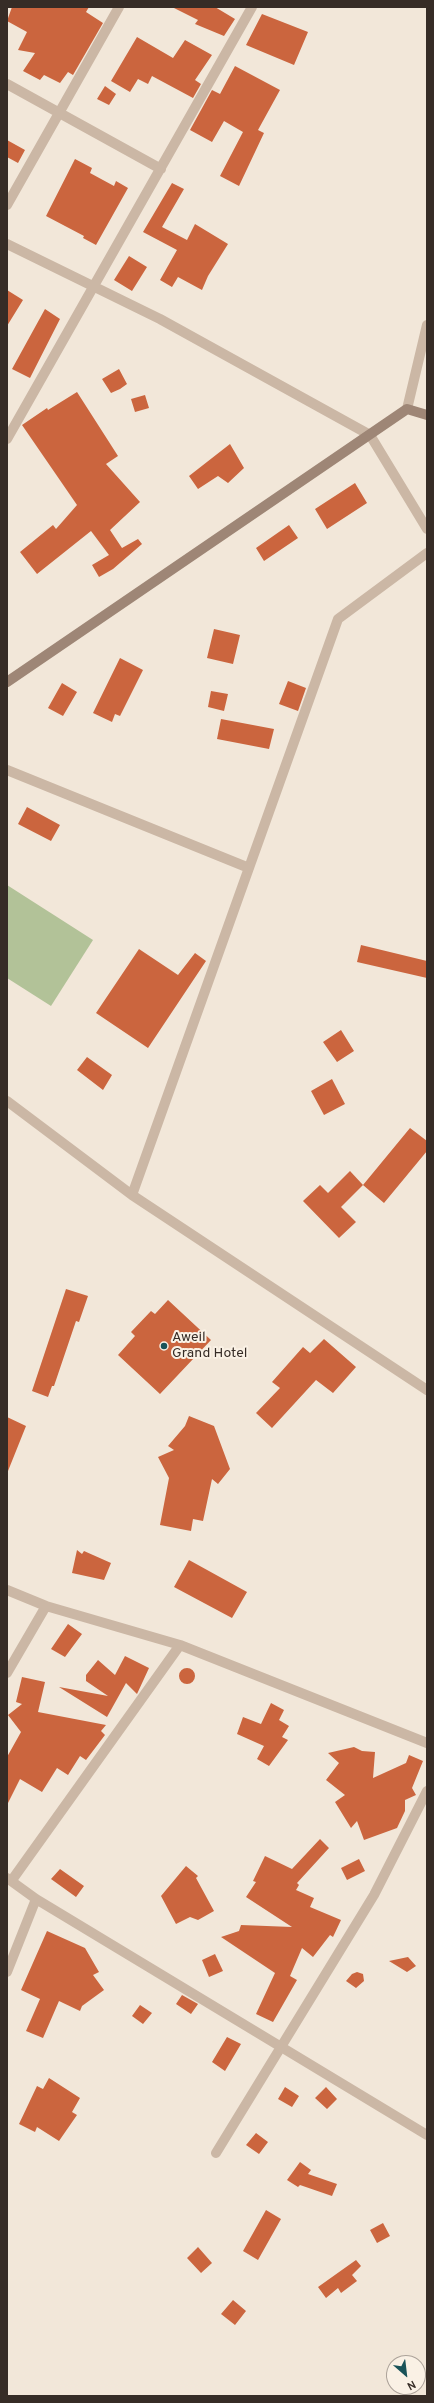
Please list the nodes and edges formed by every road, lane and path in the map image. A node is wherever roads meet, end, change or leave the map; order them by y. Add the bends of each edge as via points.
1 (119, 7) edge
2 (252, 7) edge
3 (7, 84) edge
4 (59, 113) junction
5 (161, 169) junction
6 (7, 205) edge
7 (7, 244) edge
8 (94, 287) junction
9 (427, 325) edge
10 (407, 409) junction
11 (427, 415) edge
12 (370, 435) junction
13 (7, 439) edge
14 (427, 529) edge
15 (427, 553) edge
16 (7, 682) edge
17 (7, 770) edge
18 (249, 868) junction
19 (7, 1101) edge
20 (132, 1195) junction
21 (427, 1390) edge
22 (7, 1590) edge
23 (46, 1606) junction
24 (180, 1645) junction
25 (7, 1673) edge
26 (427, 1743) edge
27 (427, 1792) edge
28 (9, 1879) edge
29 (36, 1899) junction
30 (7, 1972) edge
31 (281, 2045) junction
32 (427, 2136) edge
33 (216, 2153) dead end

1 - 4 street
2 - 5 street
3 - 4 street
4 - 5 street
4 - 6 street
5 - 8 street
7 - 8 street
8 - 12 street via 160,319
8 - 13 street
9 - 10 street
10 - 11 street
10 - 12 street
12 - 14 street
12 - 16 street
15 - 18 street via 338,618
17 - 18 street
18 - 20 street
19 - 20 street
20 - 21 street
22 - 23 street
23 - 24 street
23 - 25 street
24 - 26 street
24 - 28 street
27 - 31 street via 374,1895
28 - 29 street
29 - 30 street
29 - 31 street
31 - 32 street
31 - 33 street

